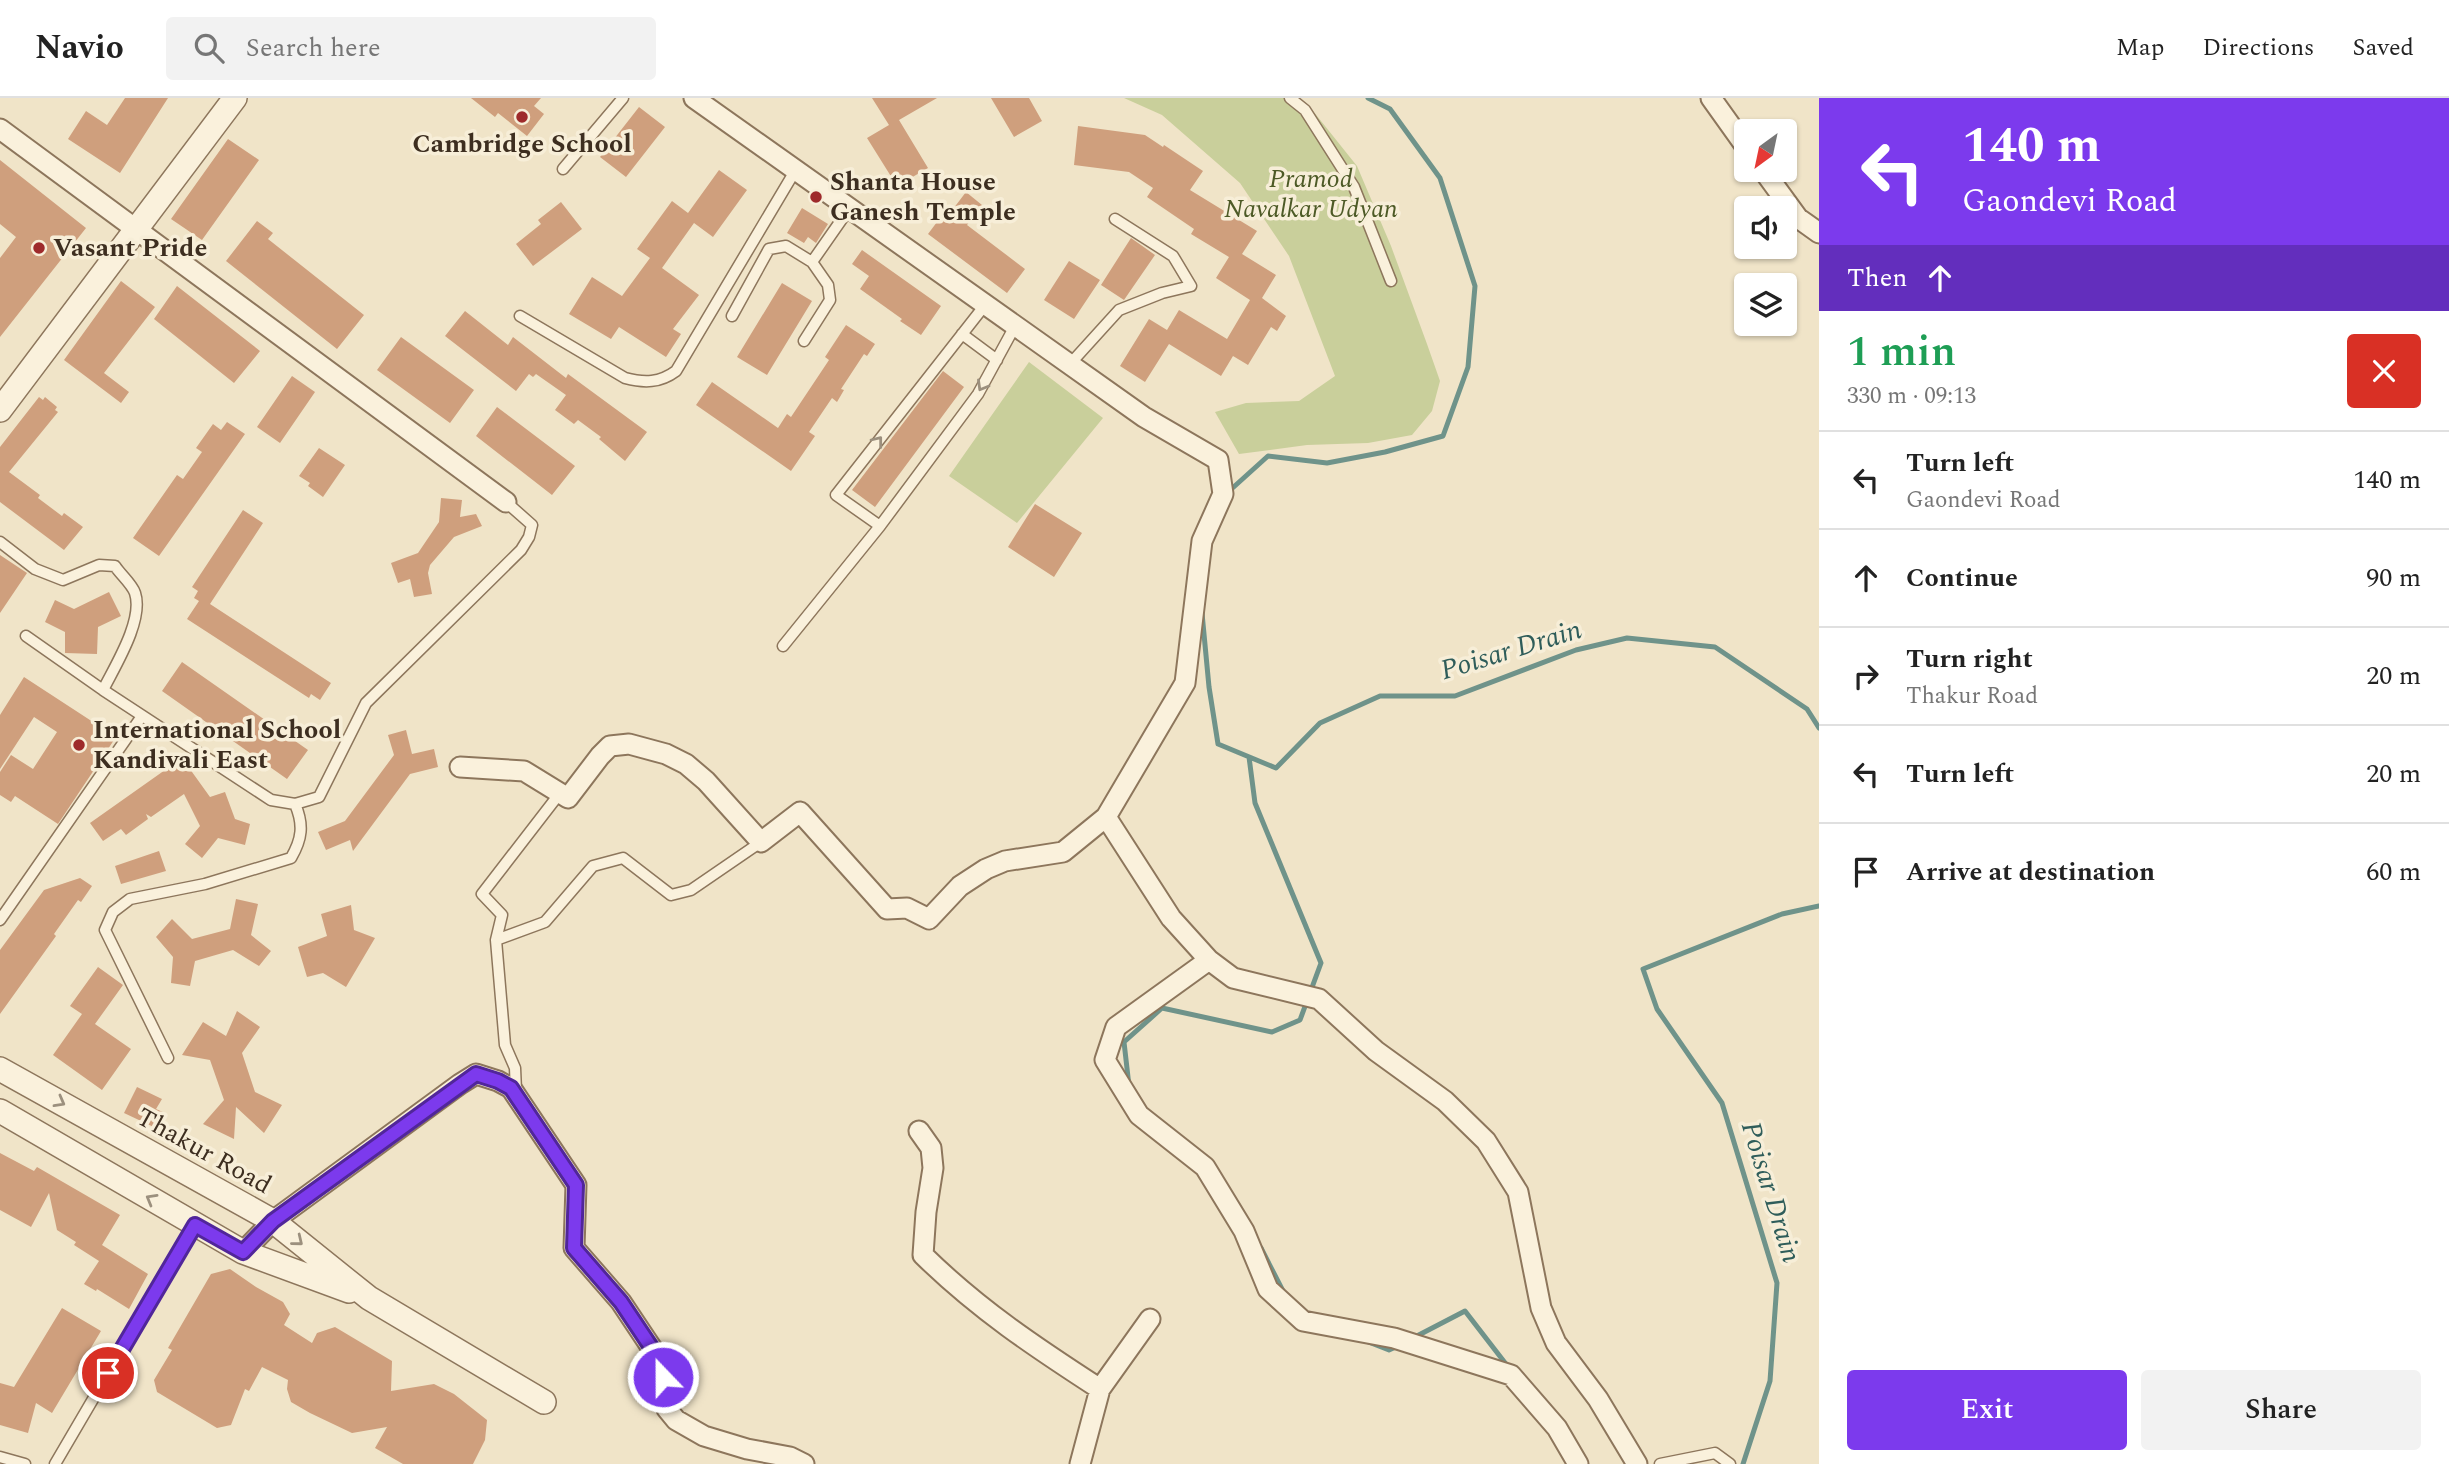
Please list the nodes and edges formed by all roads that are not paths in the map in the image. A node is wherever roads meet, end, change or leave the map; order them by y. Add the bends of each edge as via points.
1 (235, 98) edge
2 (624, 98) edge
3 (694, 98) edge
4 (1290, 98) edge
5 (1711, 98) edge
6 (0, 129) edge
7 (1734, 130) edge
8 (563, 169) dead end
9 (795, 171) junction
10 (1772, 182) edge
11 (849, 209) junction
12 (1115, 219) dead end
13 (138, 229) junction
14 (1819, 233) edge
15 (812, 262) junction
16 (1391, 281) dead end
17 (985, 306) junction
18 (520, 316) dead end
19 (732, 316) dead end
20 (1015, 326) junction
21 (962, 334) junction
22 (803, 341) dead end
23 (997, 360) junction
24 (1070, 364) junction
25 (0, 410) edge
26 (506, 502) joint
27 (880, 526) junction
28 (0, 542) edge
29 (26, 636) dead end
30 (783, 646) dead end
31 (103, 690) junction
32 (142, 716) junction
33 (460, 767) dead end
34 (560, 793) junction
35 (295, 804) junction
36 (1106, 817) junction
37 (761, 842) junction
38 (0, 920) edge
39 (496, 940) junction
40 (1209, 960) junction
41 (168, 1058) dead end
42 (0, 1069) edge
43 (516, 1096) junction
44 (2, 1116) edge
45 (919, 1131) dead end
46 (273, 1221) junction
47 (195, 1225) junction
48 (243, 1252) junction
49 (369, 1298) junction
50 (1150, 1319) dead end
51 (1100, 1389) junction
52 (544, 1402) dead end
53 (0, 1457) edge
54 (25, 1464) edge
55 (55, 1464) edge
56 (804, 1464) edge
57 (1080, 1464) edge
58 (1578, 1464) edge
59 (1637, 1464) edge
60 (1660, 1464) edge
61 (1730, 1464) edge

1 - 13 street
2 - 8 lane
3 - 9 street
4 - 16 lane via 1305,110 1354,187
5 - 7 street
6 - 13 street
9 - 11 street
9 - 18 lane via 676,371 667,378 644,383 625,379
10 - 14 street via 1798,218
11 - 15 lane
11 - 17 street
12 - 24 lane via 1173,256 1191,286 1119,310
13 - 25 street
13 - 26 street
15 - 19 lane via 786,246 769,249
15 - 22 lane via 828,285 830,300
17 - 20 street
17 - 21 lane
20 - 23 lane
20 - 24 street
21 - 23 lane
27 -> 21 lane via 836,495
23 -> 27 lane via 978,394
24 - 36 street via 1144,417 1218,460 1223,494 1202,541 1185,683
26 - 35 lane via 532,525 521,550 366,703 319,797
27 - 30 lane
28 - 31 lane via 35,569 63,580 99,565 115,566 135,593 132,633
29 - 31 lane
31 - 32 lane
32 - 35 lane via 271,800
32 - 38 lane
33 - 34 street via 524,771
34 - 37 street via 568,798 610,746 629,744 686,764
34 - 39 lane via 482,894 502,915
35 - 41 lane via 301,819 301,841 291,858 205,884 130,899 113,912 105,930
36 - 37 street via 1063,852 1005,860 986,869 960,886 929,919 907,908 887,909 800,812
36 - 40 street via 1171,918
37 - 39 lane via 691,890 671,895 623,858 593,866 545,922
39 - 43 lane via 505,1045 515,1068
40 - 58 street via 1116,1027 1105,1060 1139,1115 1205,1167 1244,1231 1268,1289 1303,1321 1394,1338 1511,1375 1557,1428
40 - 59 street via 1233,978 1319,999 1377,1051 1445,1101 1486,1141 1518,1192 1538,1296 1556,1343 1598,1399
42 -> 46 street, Thakur Road
43 - 46 street via 511,1088 476,1074
43 - 56 street via 576,1185 574,1248 621,1302 661,1362 667,1409 676,1420 704,1436
47 -> 44 street, Thakur Road
45 - 51 street via 931,1148 933,1168 923,1255 960,1291 1026,1342
46 - 48 street
46 -> 49 street, Thakur Road
47 - 48 street, Thakur Road
47 - 55 lane
48 - 49 street, Thakur Road
49 - 52 street, Thakur Road
50 - 51 street
51 - 57 street
53 - 54 lane
60 - 61 lane via 1715,1453

